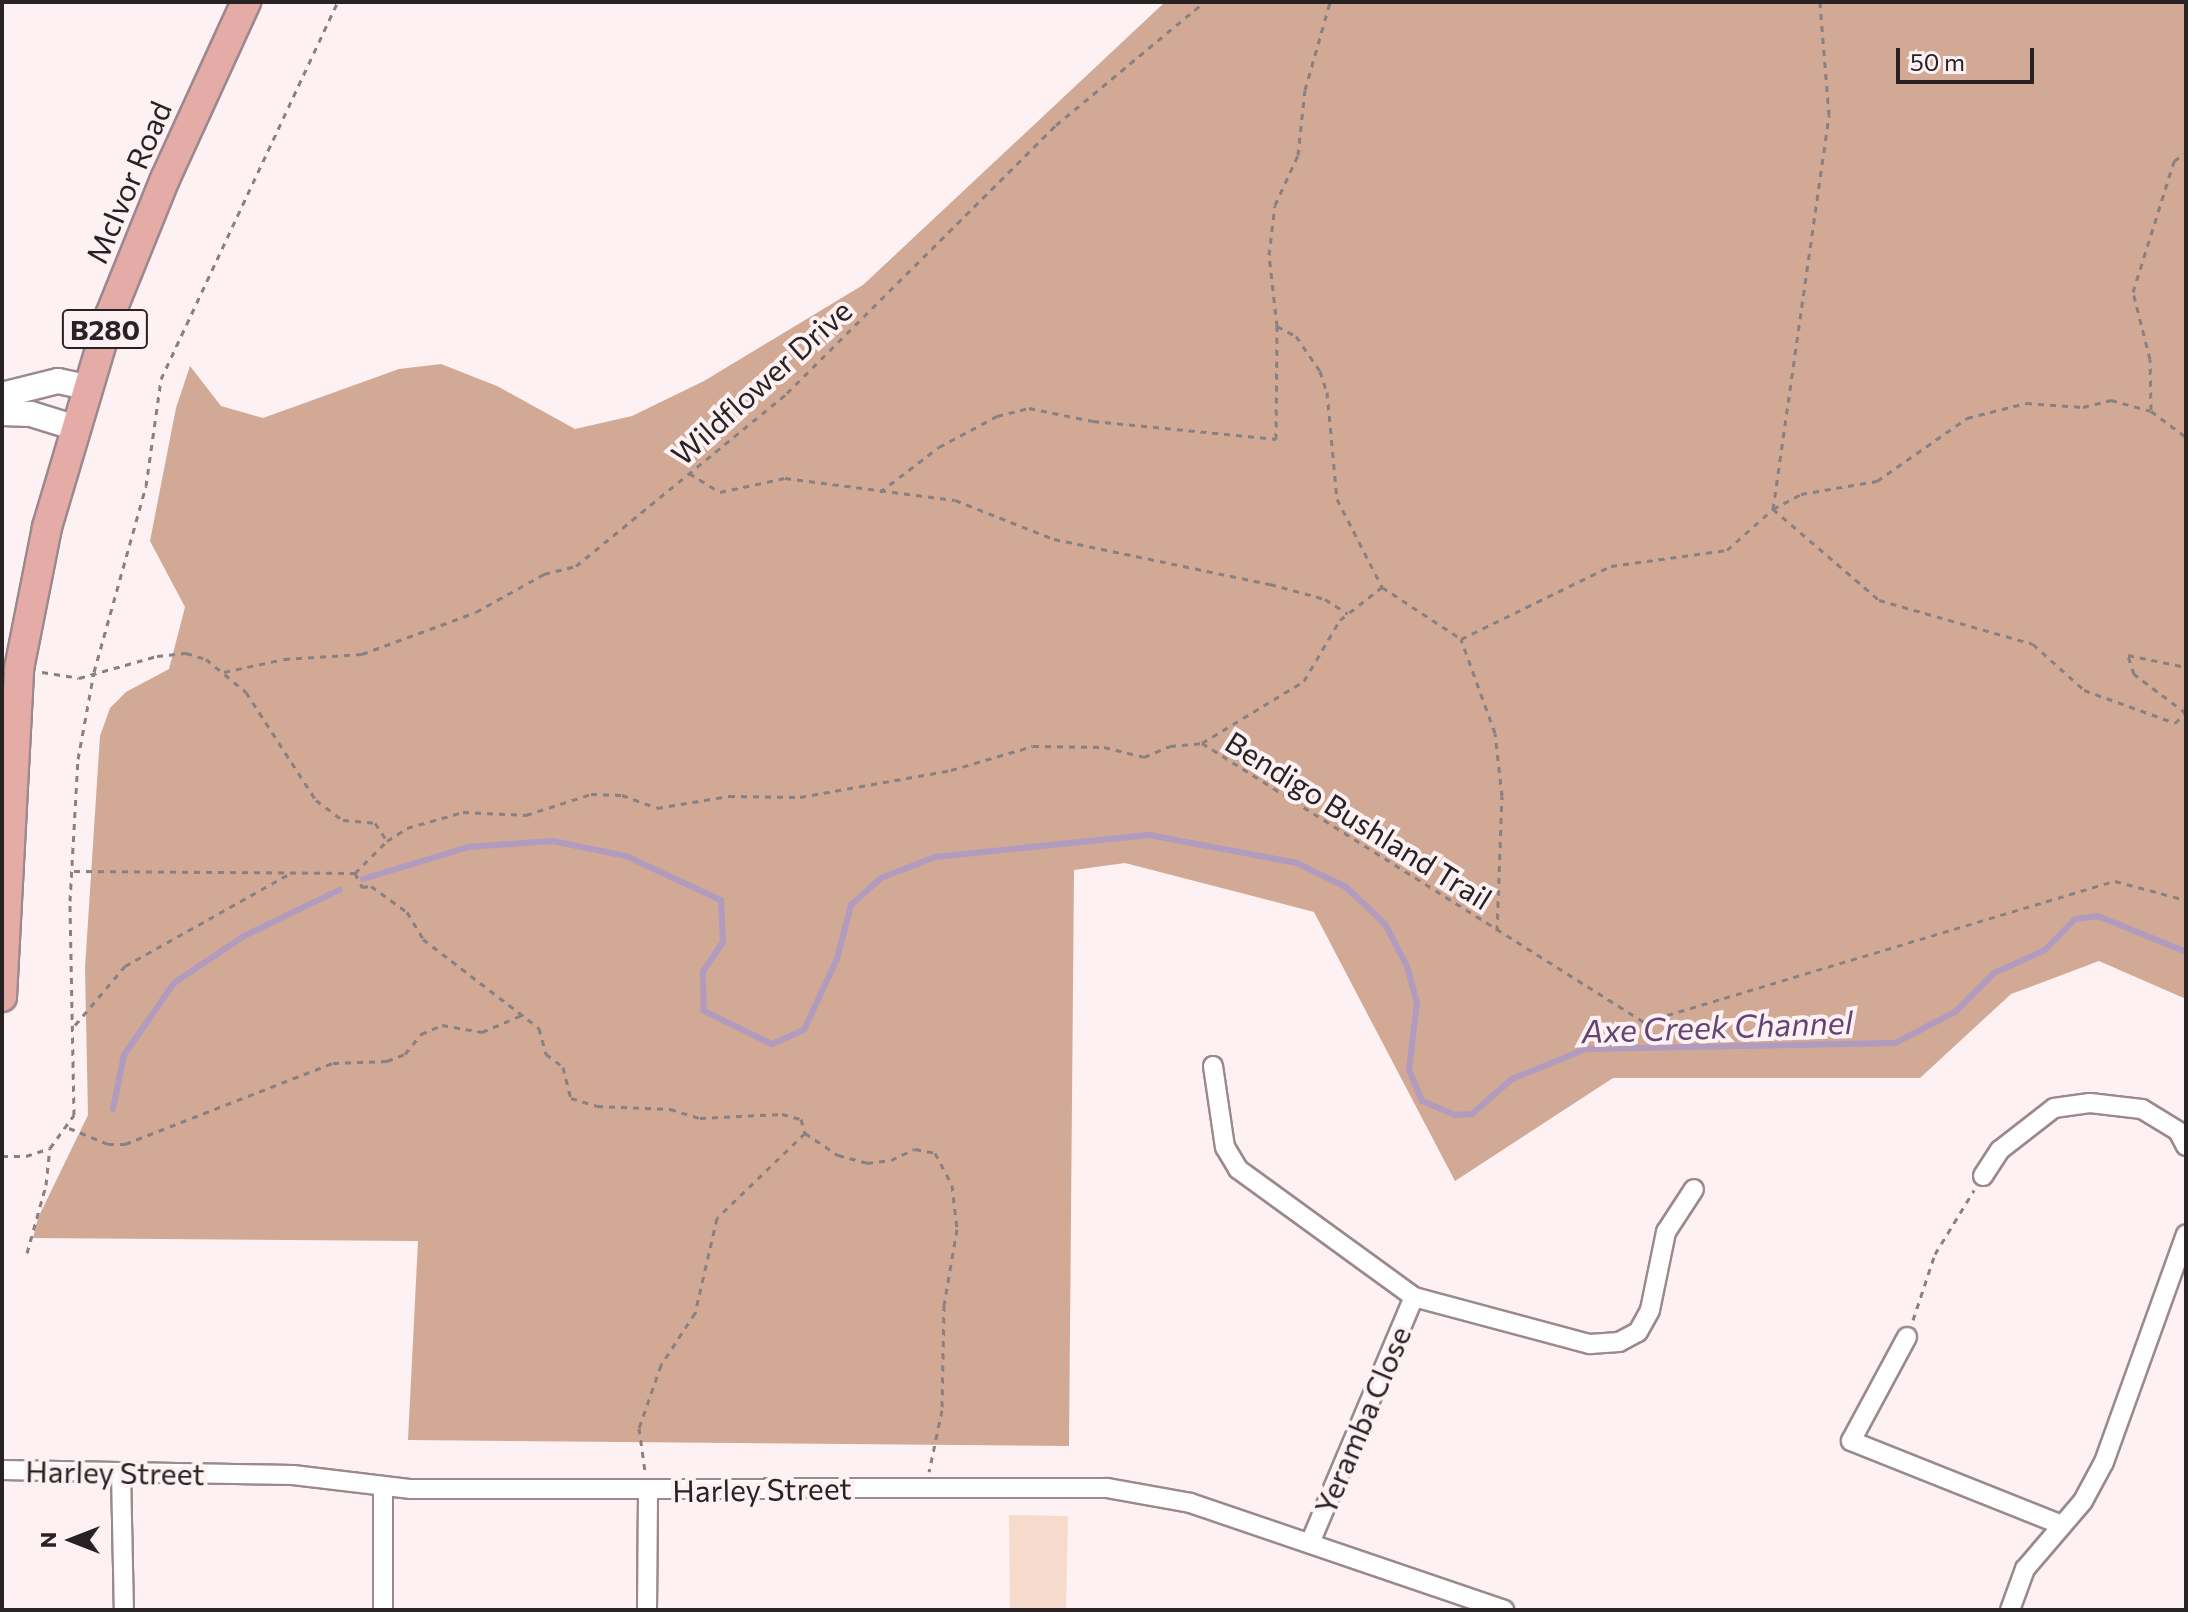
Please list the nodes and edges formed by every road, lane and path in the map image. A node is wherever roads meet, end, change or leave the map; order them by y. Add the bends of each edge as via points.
1 (246, 2) edge
2 (338, 2) edge
3 (1204, 2) edge
4 (1330, 2) edge
5 (1820, 2) edge
6 (2186, 153) edge
7 (1277, 326) junction
8 (86, 387) junction
9 (2, 395) edge
10 (2151, 411) junction
11 (2, 413) edge
12 (73, 427) junction
13 (2186, 437) edge
14 (689, 473) junction
15 (880, 492) junction
16 (1773, 509) junction
17 (1382, 587) junction
18 (1348, 614) junction
19 (1461, 639) junction
20 (2186, 667) edge
21 (19, 671) junction
22 (94, 672) junction
23 (224, 672) junction
24 (1202, 743) junction
25 (2, 770) edge
26 (387, 841) junction
27 (74, 871) junction
28 (355, 873) junction
29 (287, 875) junction
30 (2186, 900) edge
31 (1497, 931) junction
32 (2, 997) edge
33 (522, 1015) junction
34 (75, 1025) junction
35 (1213, 1066) dead end
36 (69, 1128) junction
37 (805, 1133) junction
38 (2186, 1146) edge
39 (50, 1148) junction
40 (2, 1156) edge
41 (1983, 1176) joint
42 (1694, 1189) dead end
43 (2186, 1234) edge
44 (27, 1253) dead end
45 (1414, 1297) junction
46 (1907, 1337) joint
47 (2, 1470) edge
48 (121, 1472) junction
49 (383, 1488) junction
50 (926, 1488) junction
51 (648, 1491) junction
52 (2060, 1524) junction
53 (1310, 1543) junction
54 (124, 1610) edge
55 (383, 1610) edge
56 (647, 1610) edge
57 (1504, 1610) edge
58 (2010, 1610) edge

1 - 8 main road, McIvor Road / B280 via 165,179
2 - 22 path via 161,379 146,486
3 - 14 path, Wildflower Drive via 1056,125 787,393
4 - 7 path via 1305,90 1298,155 1275,205 1269,255
5 - 16 path via 1829,115
6 - 10 path via 2174,161 2133,292 2150,359
7 - 15 path via 1276,439 1093,421 1029,408 997,416 939,447
7 - 17 path via 1308,351 1324,382 1337,499
8 - 9 street via 58,381
8 - 12 main road, McIvor Road / B280
10 - 13 path
10 - 16 path via 2111,400 2083,407 2026,403 1967,418 1877,481 1801,494
11 - 12 street via 31,414
12 - 21 main road, McIvor Road / B280
14 - 15 path via 720,492 775,478
14 - 23 path, Wildflower Drive via 576,566 544,574 476,612 362,654 284,659
15 - 18 path via 955,500 1054,539 1270,584 1325,599
16 - 19 path via 1727,550 1611,566
16 - 20 path via 1879,600 2033,644 2084,690 2175,723 2186,713 2134,674 2128,655
17 - 18 path
17 - 19 path
18 - 24 path via 1304,681
19 - 31 path via 1495,733 1502,796
21 - 22 path via 79,678
21 - 25 main road, McIvor Road / B280
21 - 32 main road, McIvor Road / B280
22 - 23 path via 177,653 195,655
22 - 27 path via 78,759
23 - 26 path via 246,692 316,800 343,820 375,823
24 - 26 path, Bendigo Bushland Trail via 1170,746 1144,757 1104,747 1033,746 951,770 800,797 729,796 657,808 622,795 591,794 526,815 463,812 407,828
24 - 31 path, Bendigo Bushland Trail
26 - 28 path, Bendigo Bushland Trail
27 - 29 path
27 - 34 path
28 - 29 path
28 - 33 path via 362,887 371,886 407,912 423,939
29 - 34 path via 125,966
30 - 31 path, Bendigo Bushland Trail via 2115,881 1644,1022
33 - 36 path via 482,1032 442,1025 421,1034 405,1054 387,1061 333,1063 226,1109 125,1144 108,1144
33 - 37 path via 539,1028 546,1054 563,1067 571,1098 597,1106 670,1109 700,1118 782,1114 801,1119
34 - 36 path via 77,1100
35 - 45 street, Yeramba Close via 1225,1147 1238,1169
36 - 39 path
37 - 50 path via 838,1155 867,1163 915,1149 935,1153 952,1185 957,1229 944,1305 942,1410
37 - 51 path via 717,1218 695,1313 661,1365 639,1428
38 - 41 street via 2178,1131 2142,1109 2090,1103 2054,1108 2000,1150
39 - 40 path
39 - 44 path via 48,1176
41 - 46 path via 1935,1254
42 - 45 street, Yeramba Close via 1666,1232 1650,1310 1638,1332 1619,1342 1590,1344
43 - 52 street via 2104,1462 2083,1501
45 - 53 street, Yeramba Close
46 - 52 street via 1851,1441
47 - 48 street, Harley Street
48 - 49 street, Harley Street via 293,1475
48 - 54 street
49 - 51 street, Harley Street
49 - 55 street
50 - 51 street, Harley Street
50 - 53 street, Harley Street via 1136,1491
51 - 56 street
52 - 58 street via 2025,1569
53 - 57 street, Harley Street

